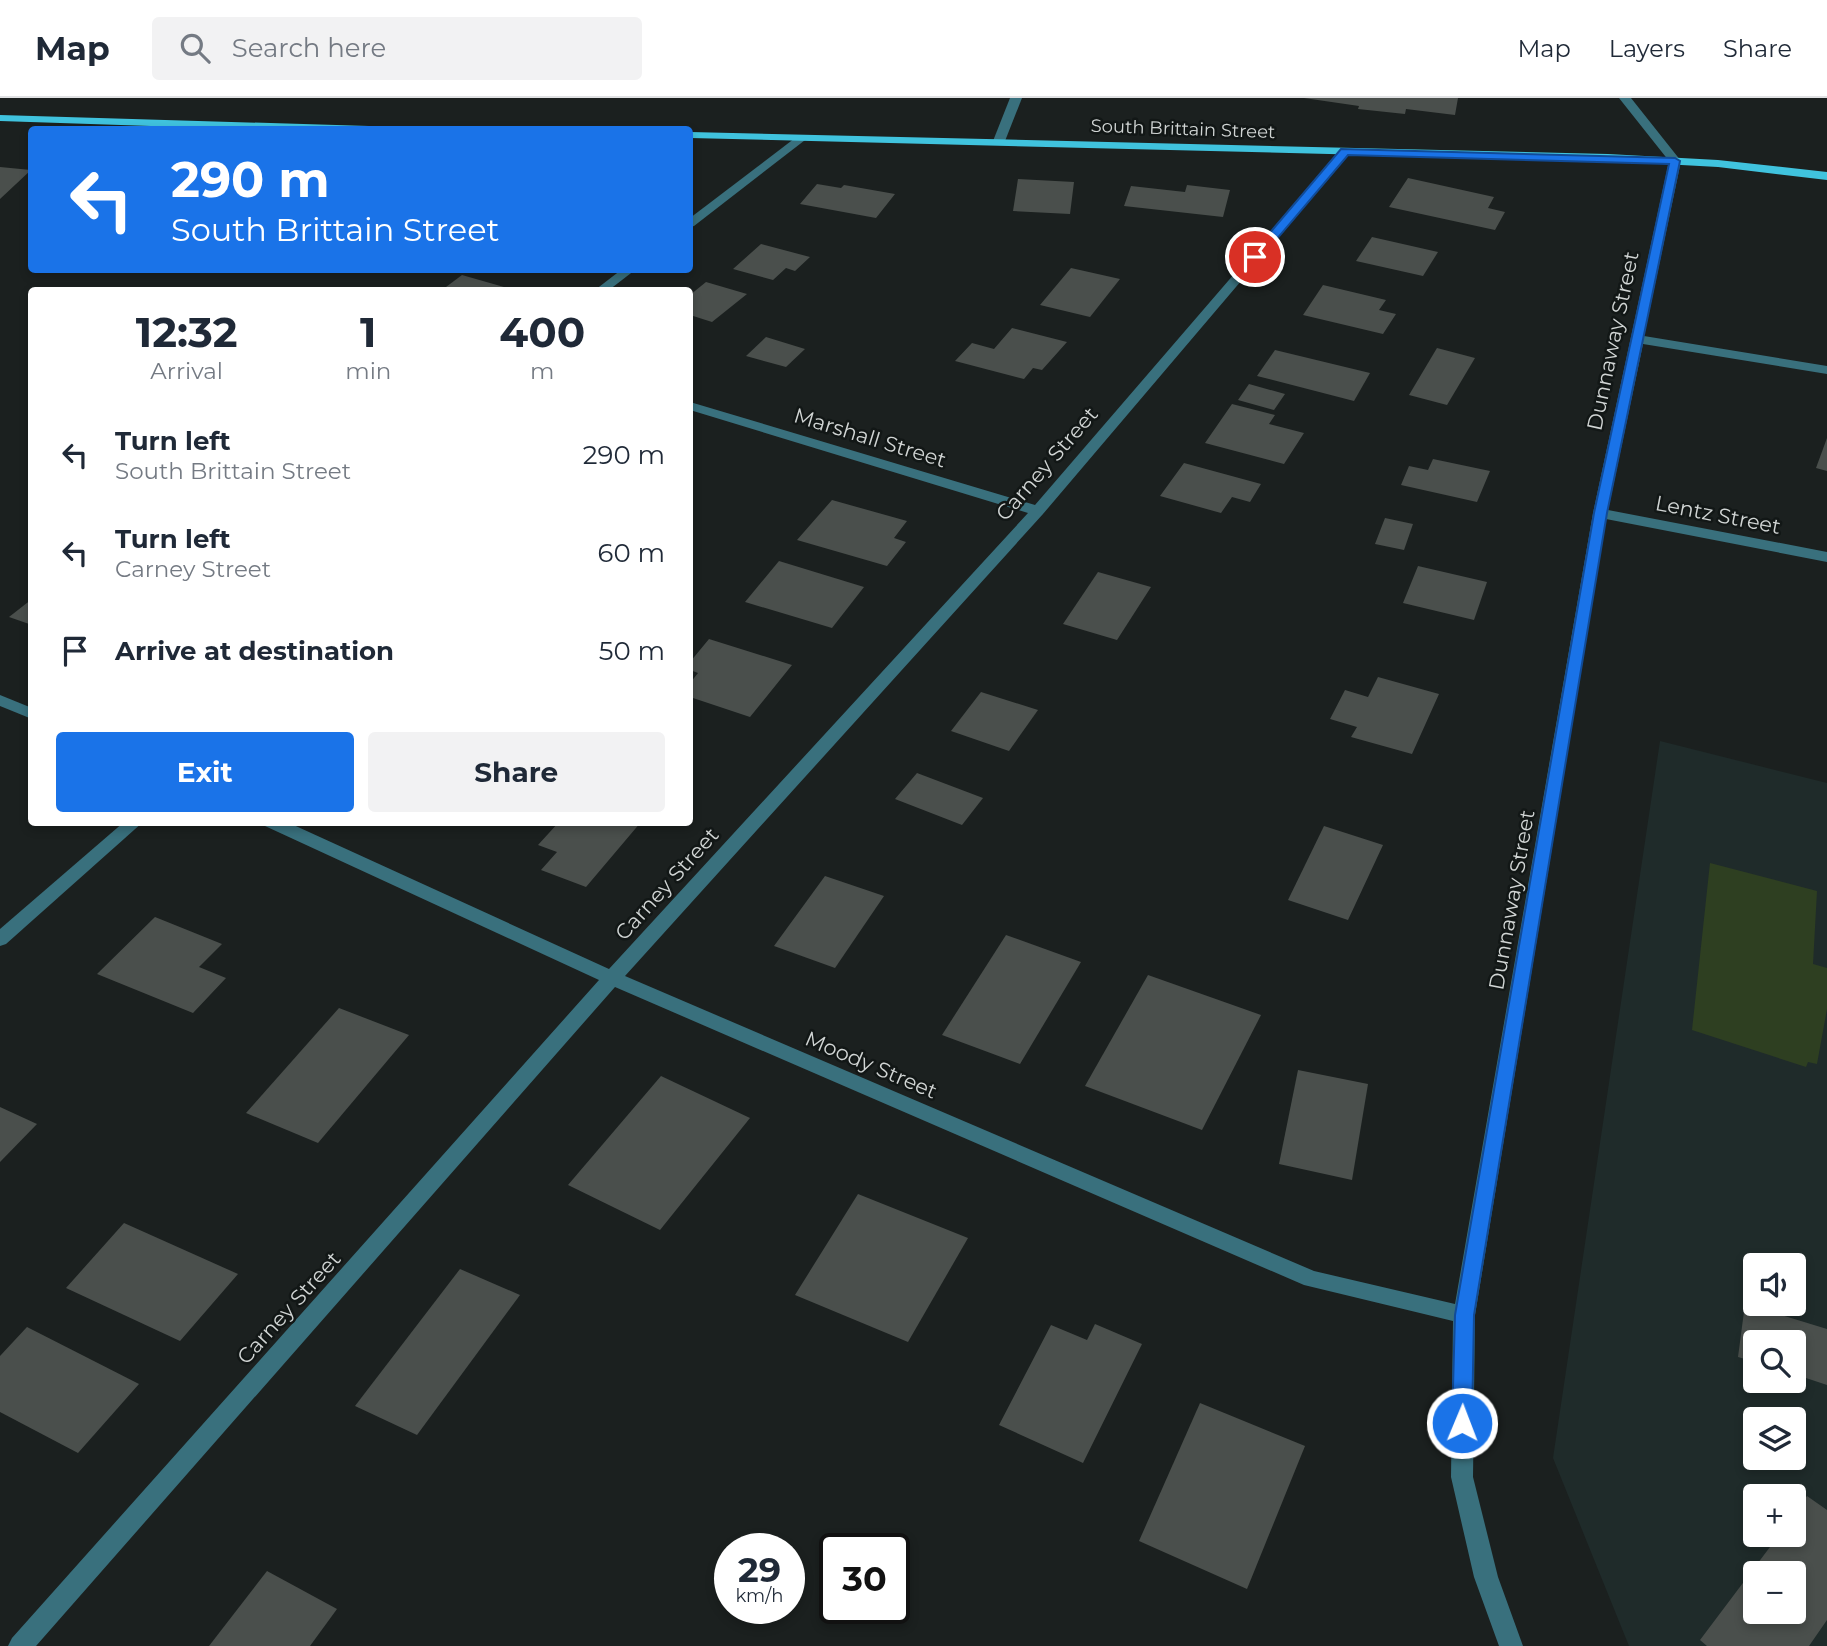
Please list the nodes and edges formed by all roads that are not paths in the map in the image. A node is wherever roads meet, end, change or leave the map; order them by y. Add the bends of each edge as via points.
1 (1016, 98) edge
2 (1625, 98) edge
3 (0, 118) edge
4 (268, 126) edge
5 (693, 135) edge
6 (803, 137) junction
7 (999, 141) junction
8 (1345, 152) junction
9 (1675, 161) junction
10 (1827, 177) edge
11 (693, 221) edge
12 (625, 273) edge
13 (605, 287) edge
14 (1637, 340) junction
15 (1827, 370) edge
16 (693, 406) edge
17 (1038, 510) junction
18 (1600, 513) junction
19 (1827, 557) edge
20 (0, 700) edge
21 (28, 712) edge
22 (130, 826) edge
23 (280, 826) edge
24 (0, 939) edge
25 (612, 978) junction
26 (1464, 1315) junction
27 (20, 1646) edge
28 (1511, 1646) edge

1 - 7 street
2 - 9 street
3 - 4 main road
5 - 6 main road, South Brittain Street
6 - 7 main road, South Brittain Street
6 - 11 street
7 - 8 main road, South Brittain Street
8 - 9 main road, South Brittain Street
8 - 17 street, Carney Street
9 - 10 main road, South Brittain Street
9 - 14 street, Dunnaway Street
12 - 13 street
14 - 15 street
14 - 18 street, Dunnaway Street
16 - 17 street, Marshall Street
17 - 25 street, Carney Street
18 - 19 street, Lentz Street
18 - 26 street, Dunnaway Street
20 - 21 street
22 - 24 street
23 - 25 street, Moody Street
25 - 26 street, Moody Street via 1311,1279
25 - 27 street, Carney Street
26 - 28 street, Dunnaway Street via 1462,1477 1486,1577

